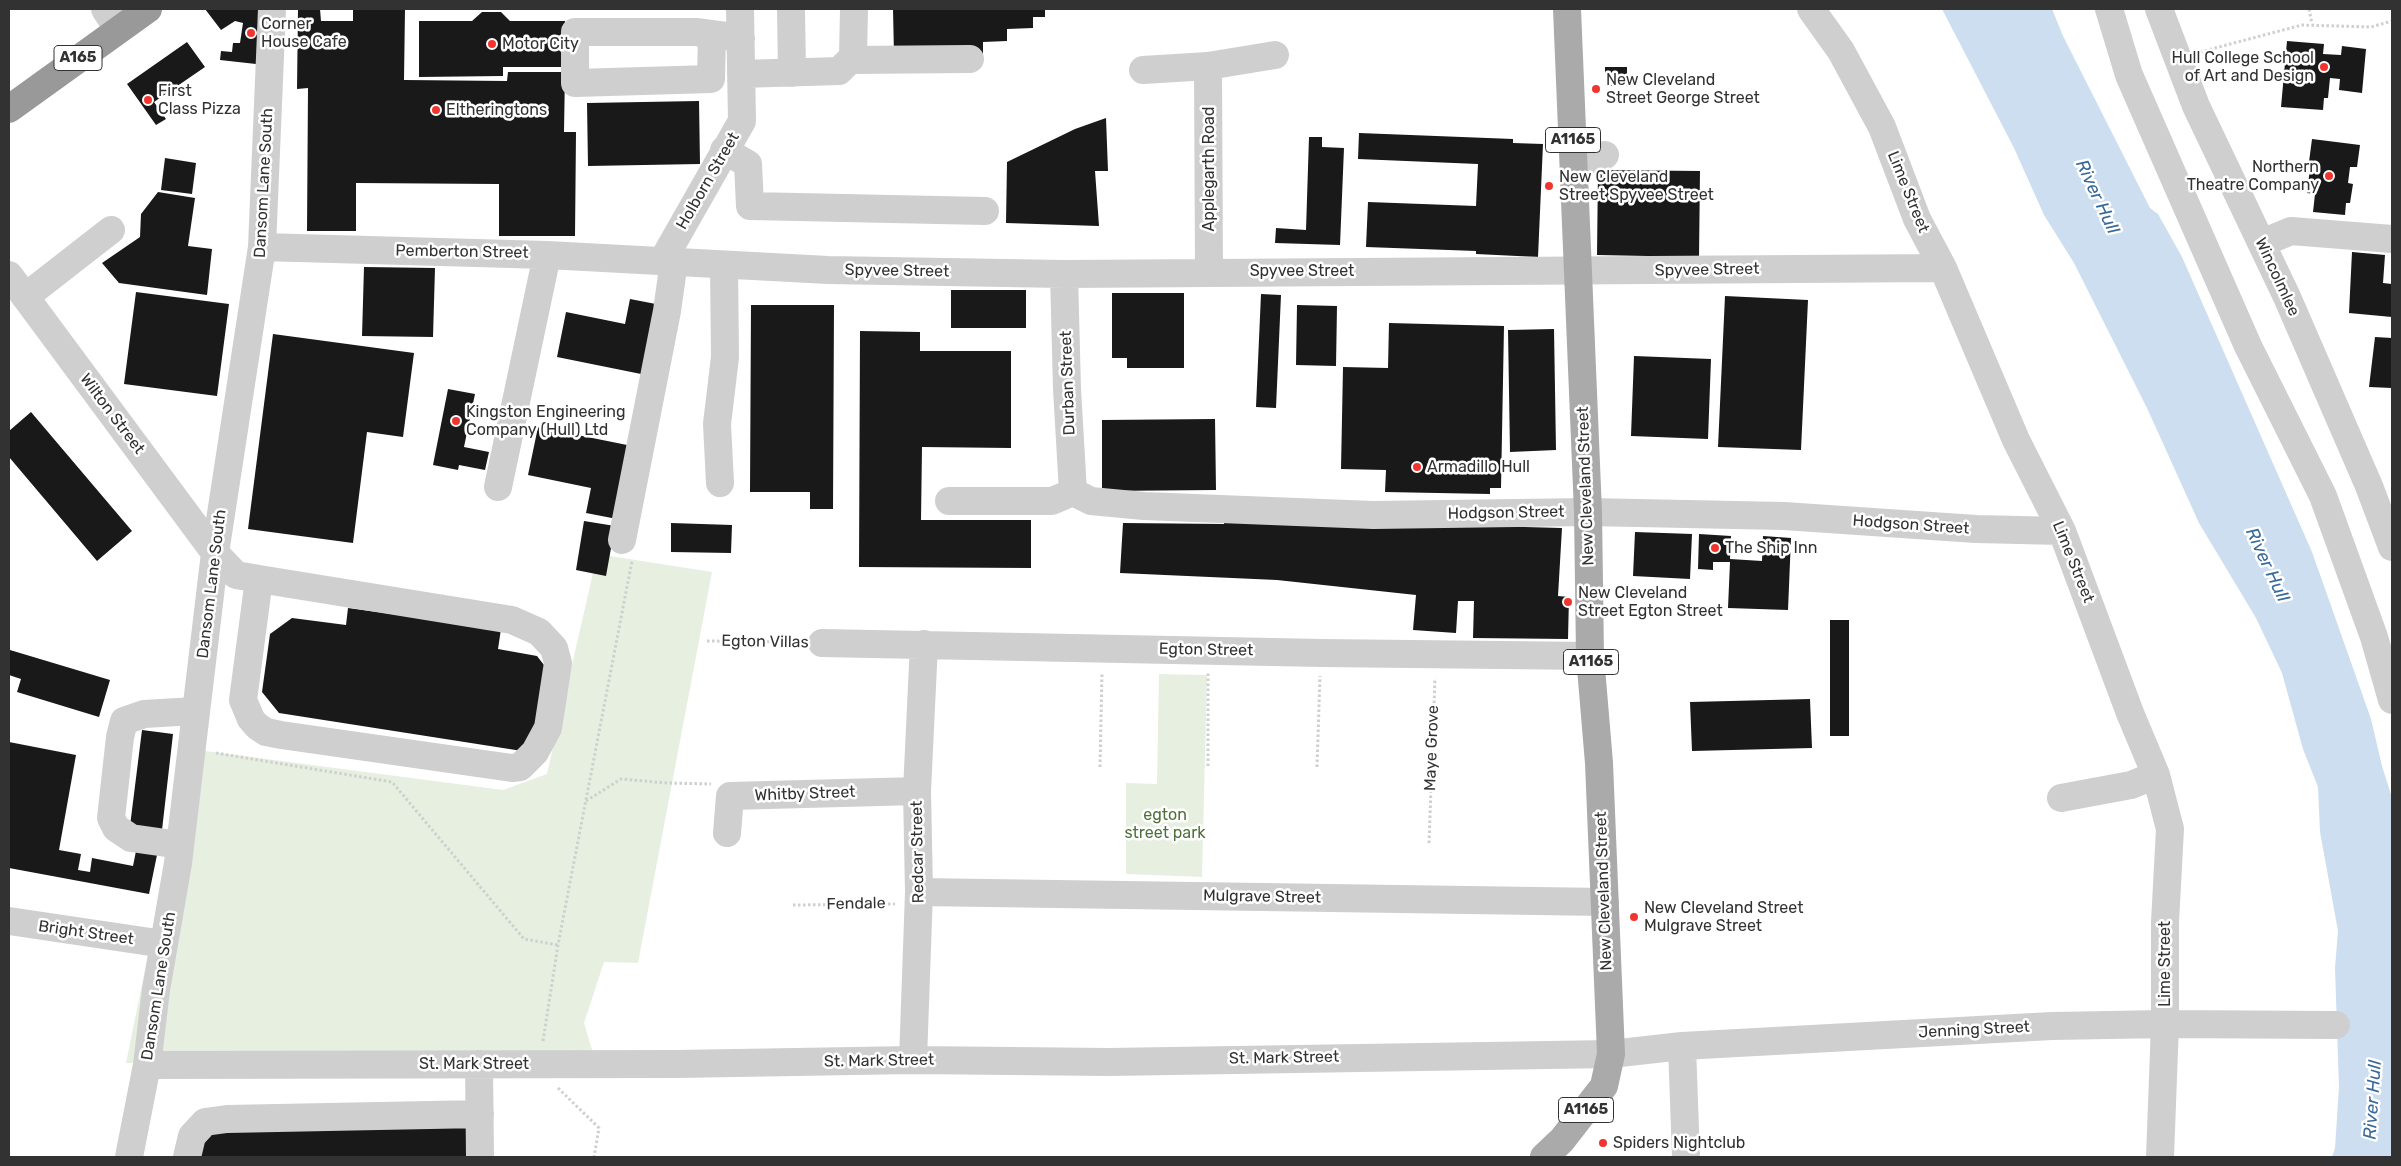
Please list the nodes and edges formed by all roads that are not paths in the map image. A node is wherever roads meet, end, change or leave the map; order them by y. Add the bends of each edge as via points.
1 (148, 9) edge
2 (272, 9) edge
3 (740, 9) edge
4 (854, 9) edge
5 (1567, 9) edge
6 (1811, 9) edge
7 (2108, 9) edge
8 (2159, 9) edge
9 (791, 10) dead end
10 (111, 19) edge
11 (712, 34) junction
12 (740, 38) junction
13 (1275, 55) dead end
14 (970, 59) dead end
15 (851, 60) junction
16 (1208, 66) junction
17 (1143, 70) dead end
18 (792, 73) junction
19 (741, 74) junction
20 (9, 109) edge
21 (724, 150) junction
22 (1605, 155) dead end
23 (1574, 164) junction
24 (985, 211) dead end
25 (111, 230) dead end
26 (2392, 239) edge
27 (2262, 243) junction
28 (262, 247) junction
29 (548, 254) junction
30 (668, 260) junction
31 (724, 265) junction
32 (1943, 268) junction
33 (1209, 271) junction
34 (1579, 271) junction
35 (1064, 274) junction
36 (9, 275) edge
37 (25, 297) junction
38 (720, 483) dead end
39 (498, 487) dead end
40 (1073, 492) junction
41 (949, 501) dead end
42 (1588, 512) junction
43 (2062, 531) junction
44 (2392, 547) edge
45 (627, 548) road end
46 (215, 553) junction
47 (259, 579) junction
48 (822, 643) road end
49 (924, 644) junction
50 (1590, 656) junction
51 (2392, 700) edge
52 (195, 711) junction
53 (2156, 775) junction
54 (917, 791) junction
55 (2061, 798) dead end
56 (727, 832) dead end
57 (180, 845) junction
58 (919, 898) junction
59 (1605, 902) junction
60 (9, 922) edge
61 (164, 944) junction
62 (2165, 1024) junction
63 (2336, 1025) dead end
64 (1682, 1046) junction
65 (1611, 1054) junction
66 (913, 1060) junction
67 (479, 1064) junction
68 (147, 1065) junction
69 (480, 1114) junction
70 (129, 1157) edge
71 (187, 1157) edge
72 (480, 1157) edge
73 (1544, 1157) edge
74 (1686, 1157) edge
75 (2160, 1157) edge

1 - 10 highway, A165
2 - 28 street, Dansom Lane South
3 - 12 street, Holborn Street
4 - 15 street
5 - 23 main road, New Cleveland Street / A1165
6 - 32 street, Lime Street via 1828,50 1882,127 1917,219
7 - 51 street via 2129,75 2248,346 2324,496 2374,637
8 - 27 street, Wincolmlee via 2196,106
9 - 18 street
10 - 20 highway, A165
11 - 11 street via 575,32 575,83 711,79
11 - 12 street
12 - 19 street, Holborn Street
13 - 16 street
14 - 15 street
15 - 18 street via 836,73
16 - 17 street
16 - 33 street, Applegarth Road
18 - 19 street
19 - 21 street, Holborn Street via 742,121
21 - 24 street via 748,164 750,206
21 - 30 street, Holborn Street
22 - 23 street
23 - 34 main road, New Cleveland Street / A1165
25 - 37 street
26 - 27 street via 2291,230
27 - 44 street, Wincolmlee via 2361,468
28 - 29 street, Pemberton Street
28 - 46 street, Dansom Lane South
29 - 30 street, Pemberton Street
29 - 39 street
30 - 31 street, Spyvee Street
30 - 45 street via 667,311
31 - 35 street, Spyvee Street
31 - 38 street via 725,357 717,424
32 - 34 street, Spyvee Street
32 - 43 street, Lime Street via 2016,440
33 - 34 street, Spyvee Street
33 - 35 street, Spyvee Street
34 - 42 main road, New Cleveland Street / A1165
35 - 40 street, Durban Street
36 - 37 street, Wilton Street
37 - 46 street, Wilton Street
40 - 41 street via 1052,501
40 - 42 street, Hodgson Street via 1090,501 1144,506 1363,515
42 - 43 street, Hodgson Street via 1784,516 1976,529
42 - 50 main road, New Cleveland Street / A1165
43 - 53 street, Lime Street
46 - 47 street, Wilton Street via 236,575
46 - 52 street, Dansom Lane South
47 - 47 street, Wilton Street via 243,700 251,719 266,732 512,768 520,767 535,752 548,728 558,663 554,648 539,632 512,620
48 - 49 street, Egton Street
49 - 50 street, Egton Street
49 - 54 street, Redcar Street
50 - 59 main road, New Cleveland Street / A1165
52 - 57 street, Dansom Lane South
52 - 57 street via 144,714 124,721 120,737 111,818 116,828 131,838
53 - 55 street via 2131,785
53 - 62 street, Lime Street via 2170,829 2165,922
54 - 56 street, Whitby Street via 730,796
54 - 58 street, Redcar Street
57 - 61 street, Dansom Lane South
58 - 59 street, Mulgrave Street
58 - 66 street, Redcar Street
59 - 65 main road, New Cleveland Street / A1165
60 - 61 street, Bright Street
61 - 68 street, Dansom Lane South
62 - 63 street, Jenning Street
62 - 64 street, Jenning Street via 2052,1026
62 - 75 street, Lime Street
64 - 65 street, Jenning Street
64 - 74 street
65 - 66 street, St. Mark Street via 1109,1062
65 - 73 main road, A1165 via 1604,1086 1562,1140
66 - 67 street, St. Mark Street
67 - 68 street, St. Mark Street
67 - 69 street
68 - 70 street, Dansom Lane South
69 - 71 street via 206,1122 192,1136
69 - 72 street

